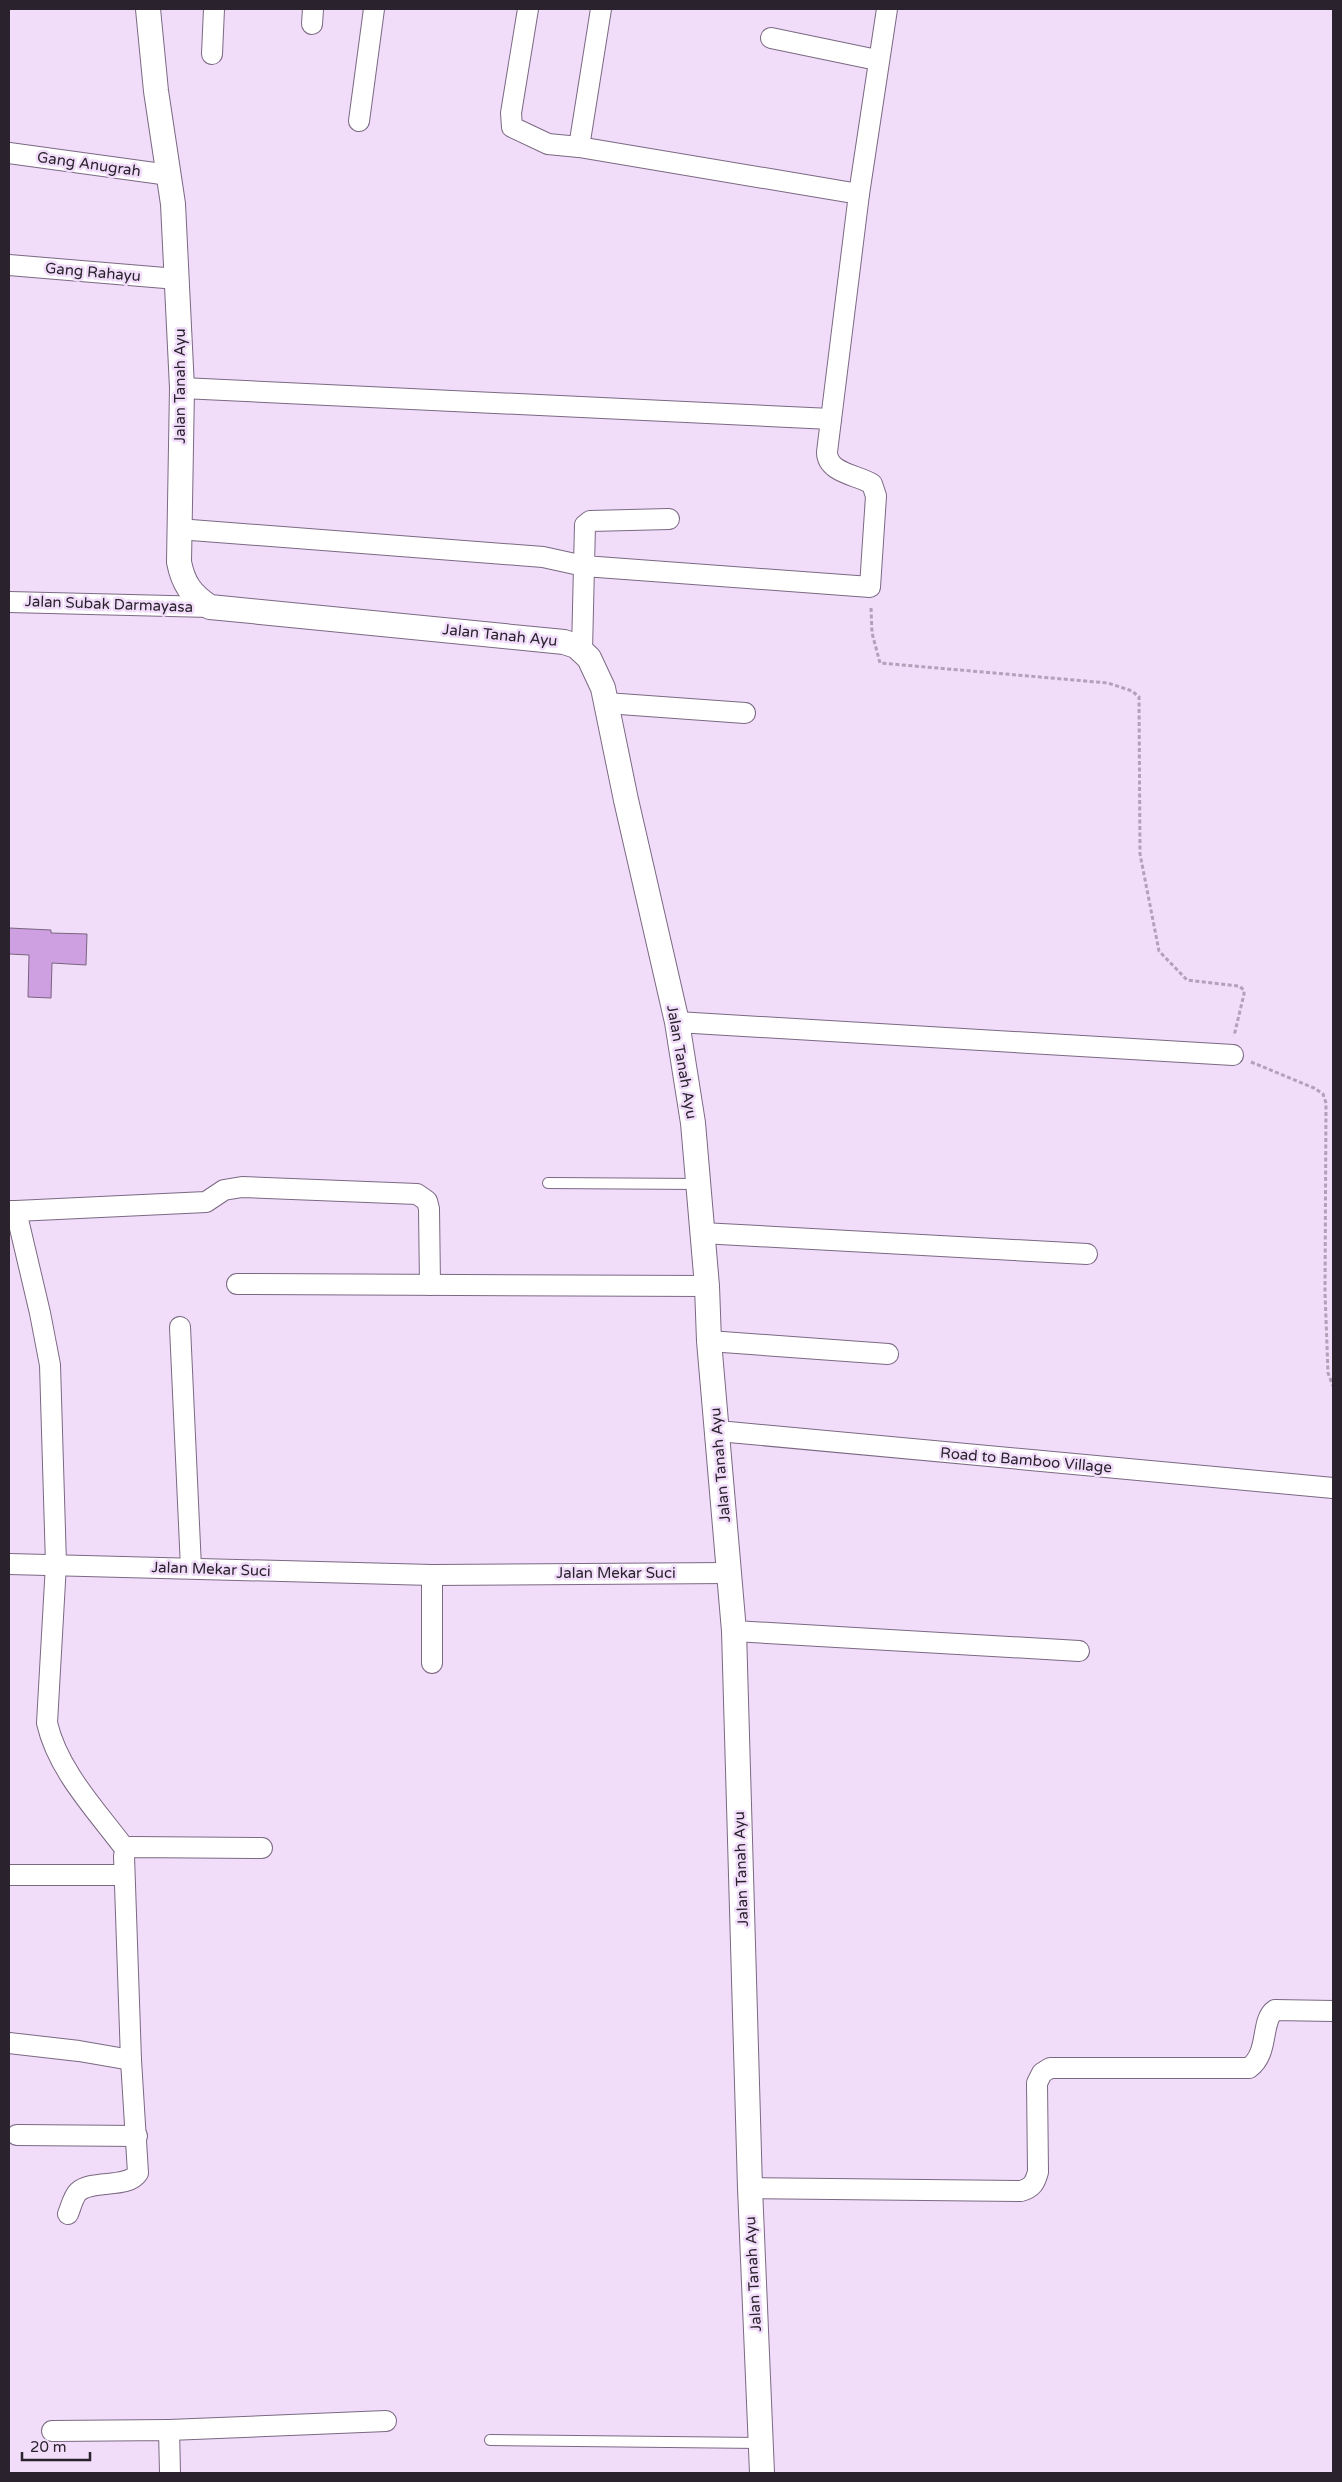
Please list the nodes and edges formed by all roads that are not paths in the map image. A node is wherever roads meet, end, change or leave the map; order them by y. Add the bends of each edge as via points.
1 (148, 9) edge
2 (214, 9) edge
3 (374, 9) edge
4 (528, 9) edge
5 (601, 9) edge
6 (887, 9) edge
7 (771, 38) dead end
8 (212, 54) dead end
9 (878, 60) junction
10 (359, 121) dead end
11 (579, 147) junction
12 (9, 153) edge
13 (169, 175) junction
14 (859, 194) junction
15 (9, 265) edge
16 (178, 280) junction
17 (182, 388) junction
18 (831, 419) junction
19 (669, 519) dead end
20 (178, 529) junction
21 (584, 566) junction
22 (9, 602) edge
23 (210, 607) junction
24 (582, 651) junction
25 (606, 702) junction
26 (745, 713) dead end
27 (677, 1022) junction
28 (1233, 1054) road end
29 (548, 1183) dead end
30 (698, 1184) junction
31 (12, 1211) edge
32 (702, 1233) junction
33 (1088, 1254) dead end
34 (237, 1284) dead end
35 (430, 1285) junction
36 (706, 1286) junction
37 (180, 1327) dead end
38 (709, 1341) junction
39 (888, 1354) dead end
40 (718, 1431) junction
41 (1333, 1488) edge
42 (9, 1564) edge
43 (56, 1564) junction
44 (192, 1568) junction
45 (729, 1573) junction
46 (432, 1575) junction
47 (734, 1631) junction
48 (1079, 1651) dead end
49 (432, 1663) dead end
50 (262, 1848) dead end
51 (126, 1850) junction
52 (9, 1875) edge
53 (124, 1875) junction
54 (1333, 2011) edge
55 (9, 2043) edge
56 (131, 2060) junction
57 (17, 2135) dead end
58 (137, 2136) junction
59 (750, 2188) junction
60 (68, 2214) dead end
61 (386, 2421) dead end
62 (169, 2430) junction
63 (52, 2431) dead end
64 (490, 2440) dead end
65 (760, 2443) junction
66 (170, 2473) edge
67 (762, 2473) edge

1 - 13 street, Jalan Tanah Ayu
2 - 8 street
3 - 10 street
4 - 11 street via 510,112 512,127 548,144
5 - 11 street
6 - 9 street
7 - 9 street
9 - 14 street
11 - 14 street
12 - 13 street, Gang Anugrah
13 - 16 street, Jalan Tanah Ayu
14 - 18 street
15 - 16 street, Gang Rahayu
16 - 17 street, Jalan Tanah Ayu
17 - 18 street
17 - 20 street, Jalan Tanah Ayu
18 - 21 street via 829,462 872,484 876,496 870,587
19 - 21 street via 590,521 585,525
20 - 21 street via 543,557
20 - 23 street, Jalan Tanah Ayu via 182,578 192,593
21 - 24 street
22 - 23 street, Jalan Subak Darmayasa
23 - 24 street, Jalan Tanah Ayu via 544,638 564,642
24 - 25 street, Jalan Tanah Ayu via 596,670
25 - 26 street
25 - 27 street, Jalan Tanah Ayu
27 - 28 street
27 - 30 street, Jalan Tanah Ayu via 693,1123
29 - 30 lane
30 - 32 street, Jalan Tanah Ayu
31 - 35 street via 206,1202 224,1190 242,1187 417,1194 430,1208
31 - 43 street via 40,1313 50,1365
32 - 33 street
32 - 36 street, Jalan Tanah Ayu
34 - 35 street
35 - 36 street
36 - 38 street, Jalan Tanah Ayu
37 - 44 street
38 - 39 street
38 - 40 street, Jalan Tanah Ayu
40 - 41 street, Road to Bamboo Village
40 - 45 street, Jalan Tanah Ayu
42 - 43 street, Jalan Mekar Suci
43 - 44 street, Jalan Mekar Suci
43 - 51 street via 47,1723 52,1744
44 - 46 street, Jalan Mekar Suci
45 - 46 street, Jalan Mekar Suci
45 - 47 street, Jalan Tanah Ayu
46 - 49 street
47 - 48 street
47 - 59 street, Jalan Tanah Ayu
50 - 51 street via 131,1847
51 - 53 street
52 - 53 street
53 - 56 street
54 - 59 street via 1275,2010 1270,2016 1259,2060 1249,2068 1045,2070 1037,2083 1038,2172 1033,2185 1021,2191
55 - 56 street
56 - 58 street
57 - 58 street
58 - 60 street via 139,2168 136,2177 78,2192
59 - 65 street, Jalan Tanah Ayu
61 - 62 street
62 - 63 street
62 - 66 street
64 - 65 lane
65 - 67 street, Jalan Tanah Ayu

